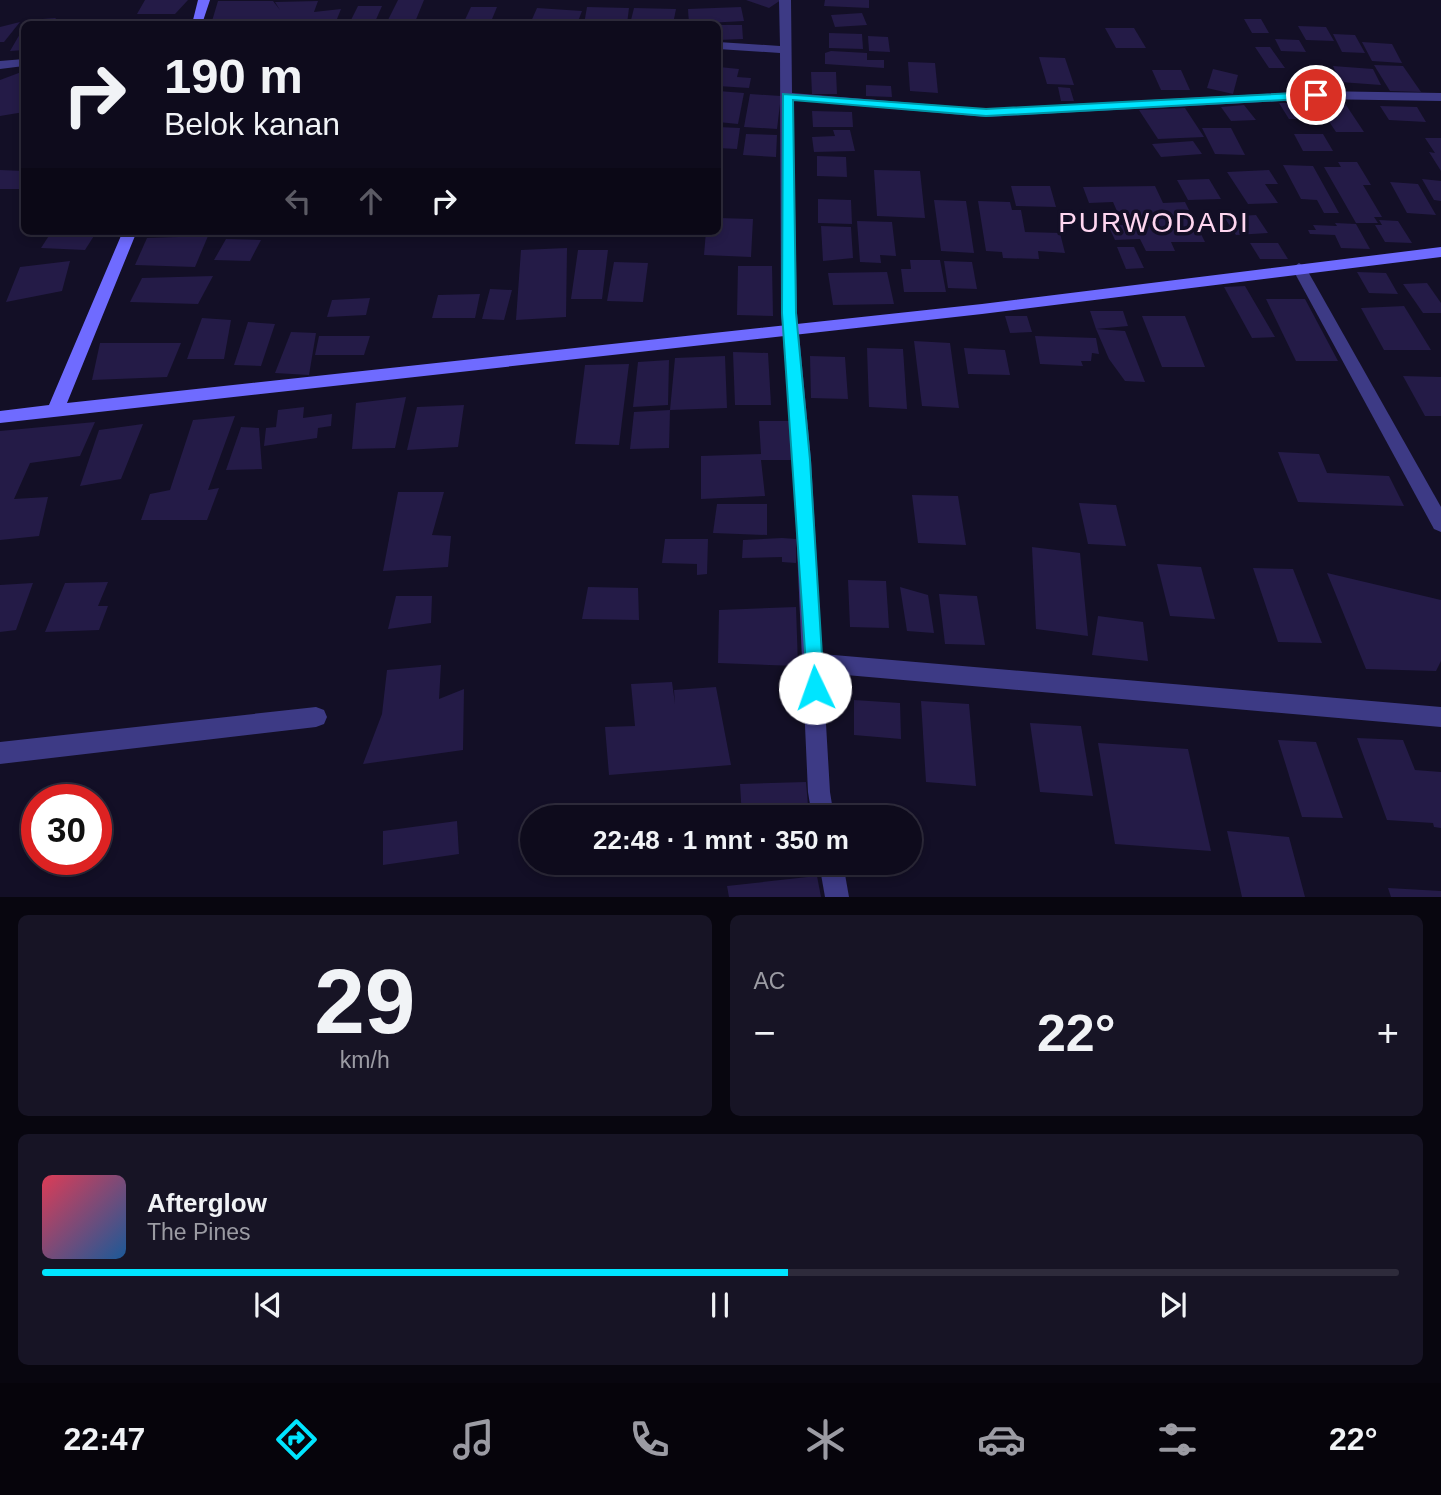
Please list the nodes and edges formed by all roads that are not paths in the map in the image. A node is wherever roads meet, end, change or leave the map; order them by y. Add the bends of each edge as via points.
1 (204, 0) edge
2 (785, 0) edge
3 (198, 21) edge
4 (721, 46) edge
5 (786, 50) junction
6 (21, 63) edge
7 (0, 65) edge
8 (788, 96) junction
9 (1441, 97) edge
10 (128, 235) edge
11 (1441, 252) edge
12 (1299, 268) junction
13 (790, 330) junction
14 (55, 412) junction
15 (0, 417) edge
16 (1441, 524) edge
17 (814, 663) junction
18 (316, 717) dead end
19 (1441, 717) edge
20 (0, 753) edge
21 (821, 805) edge
22 (833, 875) edge
23 (837, 897) edge

1 - 3 street
2 - 5 street
4 - 5 street
5 - 8 street
6 - 7 street
8 - 9 street via 986,113 1316,95
8 - 13 street
10 - 14 street
11 - 12 street
12 - 13 street
12 - 16 street
13 - 14 street
13 - 17 street
14 - 15 street
17 - 19 street
17 - 21 street
18 - 20 street
22 - 23 street

